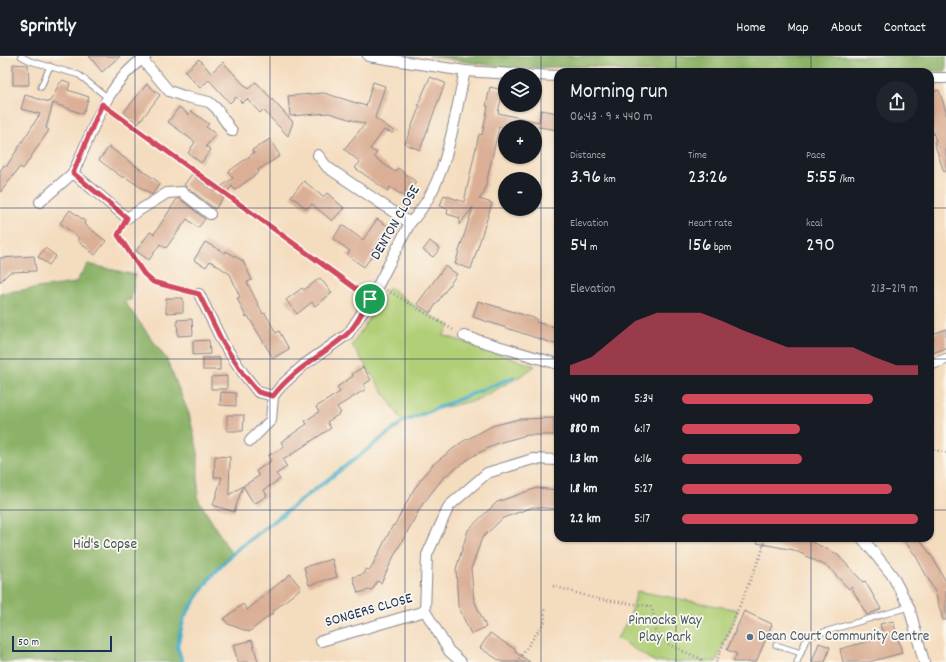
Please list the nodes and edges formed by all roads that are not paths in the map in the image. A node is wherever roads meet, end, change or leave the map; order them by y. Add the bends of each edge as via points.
1 (21, 56) edge
2 (368, 56) edge
3 (144, 57) edge
4 (50, 66) junction
5 (465, 71) junction
6 (498, 73) edge
7 (542, 75) edge
8 (554, 76) edge
9 (934, 78) edge
10 (946, 78) edge
11 (40, 87) dead end
12 (105, 101) junction
13 (232, 131) dead end
14 (318, 155) dead end
15 (73, 173) junction
16 (40, 202) dead end
17 (210, 214) dead end
18 (410, 223) junction
19 (199, 294) road end
20 (464, 336) road end
21 (946, 359) edge
22 (554, 363) edge
23 (934, 364) edge
24 (273, 396) junction
25 (250, 441) dead end
26 (554, 460) edge
27 (865, 542) edge
28 (909, 607) junction
29 (425, 611) junction
30 (321, 641) dead end
31 (776, 645) dead end
32 (801, 653) junction
33 (461, 662) edge
34 (797, 662) edge
35 (924, 662) edge

1 - 4 lane
2 - 5 street
3 - 12 street via 122,76
3 - 13 street via 169,91 209,102
4 - 11 lane
4 - 12 lane via 79,75
5 - 6 street
5 - 18 street, DENTON CLOSE via 444,164 420,213
7 - 8 street
9 - 10 street
12 - 15 street
14 - 18 street via 327,167
15 - 16 street
15 - 17 street via 127,218 166,193 182,192
18 - 24 street, DENTON CLOSE via 379,284 348,334 288,378
19 - 24 street via 223,343 243,374 258,392
20 - 22 street
21 - 23 street
24 - 25 street via 271,420
26 - 29 street via 533,459 487,473 449,506 427,555
27 - 28 street via 892,575
28 - 32 lane via 807,637
28 - 35 street
29 - 30 street, SONGERS CLOSE
29 - 33 street via 449,651
31 - 32 lane
32 - 34 lane

